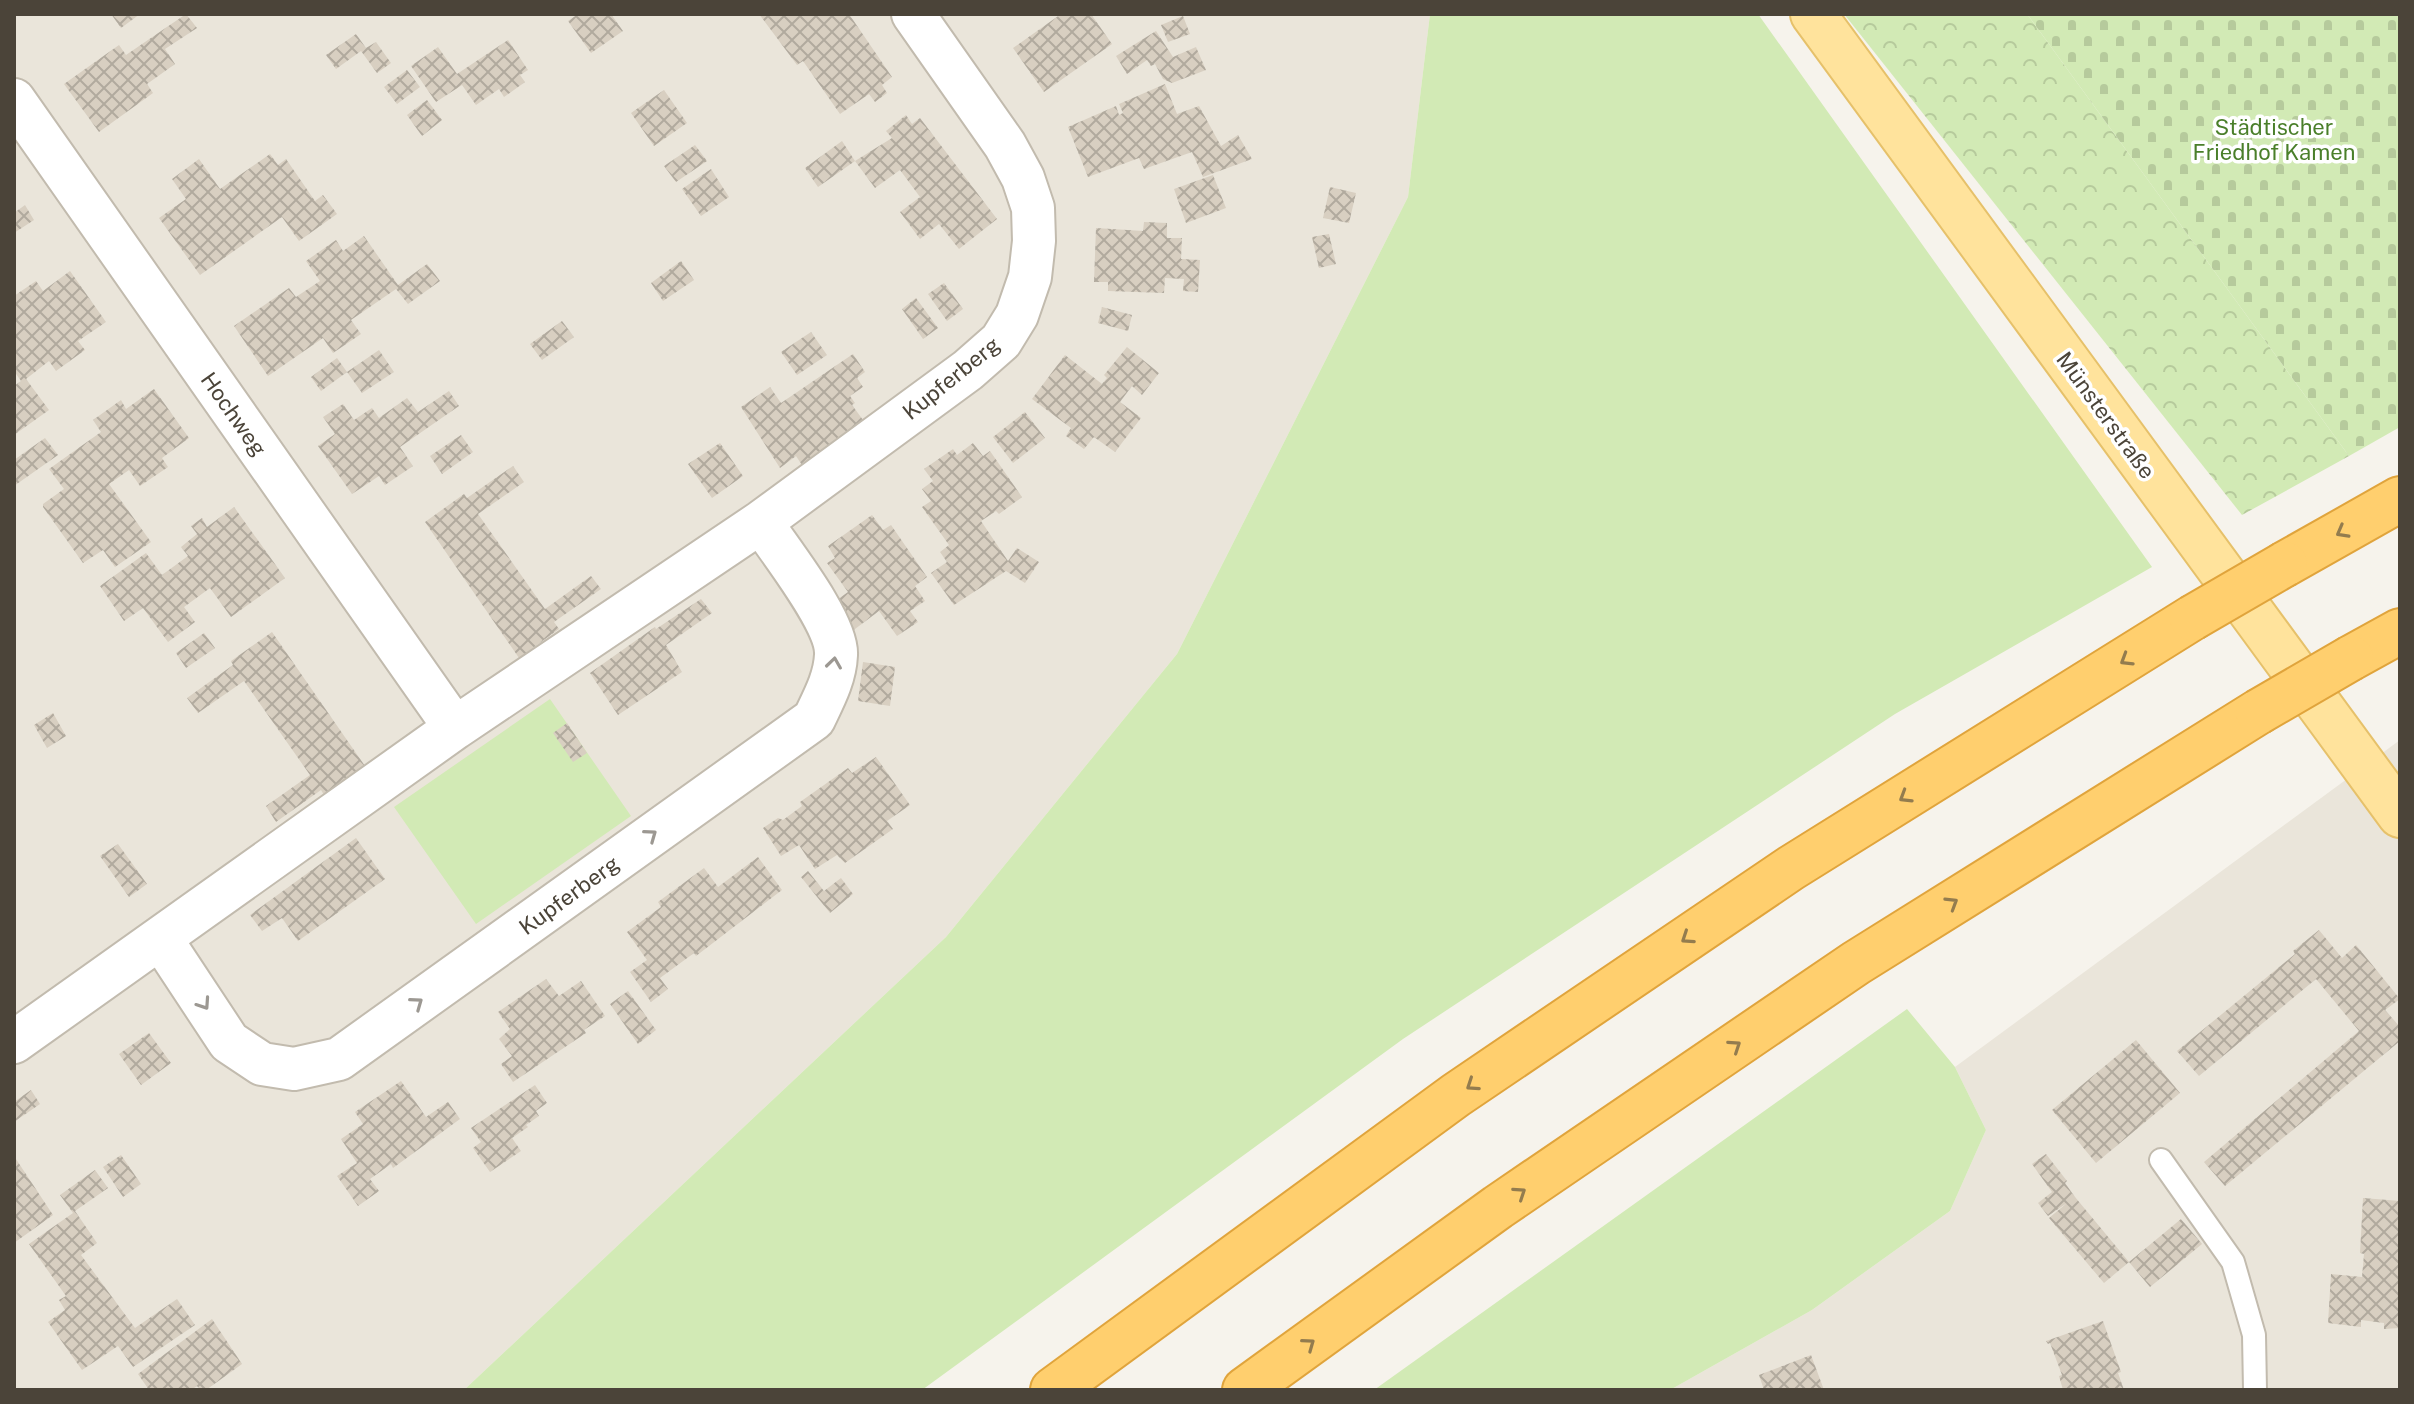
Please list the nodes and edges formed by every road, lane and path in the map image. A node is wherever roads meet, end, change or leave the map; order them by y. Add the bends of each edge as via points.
1 (913, 14) edge
2 (1813, 14) edge
3 (14, 100) edge
4 (2400, 499) edge
5 (761, 522) junction
6 (2400, 631) edge
7 (455, 728) junction
8 (2400, 815) edge
9 (161, 939) junction
10 (14, 1042) edge
11 (2161, 1160) dead end
12 (1053, 1390) edge
13 (1245, 1390) edge
14 (2255, 1390) edge

1 - 5 street, Kupferberg via 1023,178 1033,208 1030,277 1001,341
2 - 8 main road, Münsterstraße
3 - 7 street, Hochweg
4 -> 12 highway, bridge via 2192,618 1791,868 1456,1095
5 - 7 street, Kupferberg
9 -> 5 street, Kupferberg via 229,1042 262,1064 294,1069 339,1059 814,719 832,681 837,652 827,620
13 -> 6 highway, bridge via 1498,1207 1856,963 2258,712
7 - 9 street, Kupferberg
9 - 10 street, Kupferberg
11 - 14 lane via 2233,1262 2254,1335

